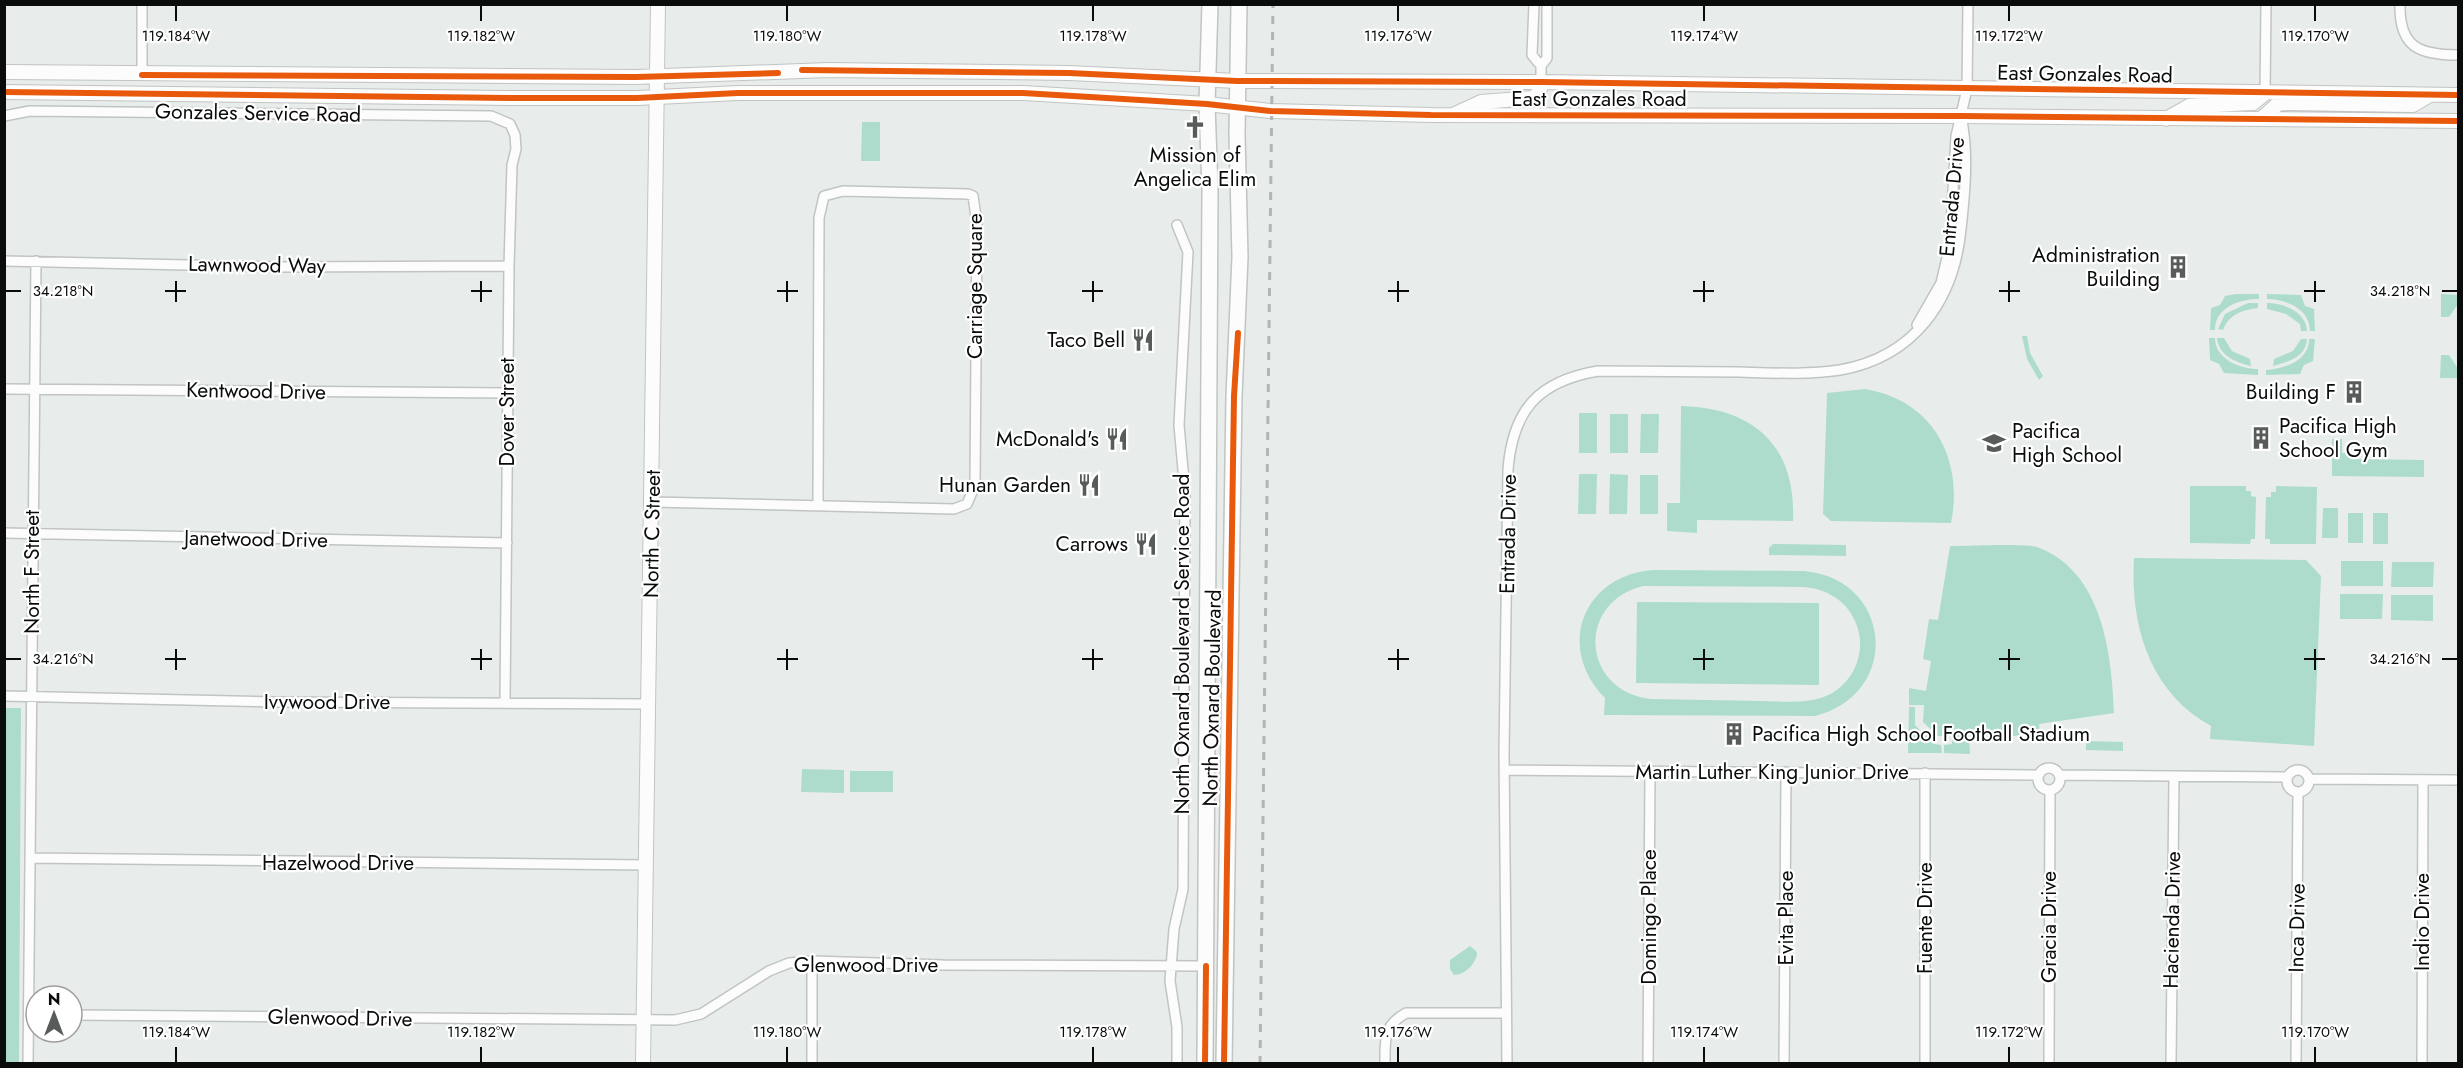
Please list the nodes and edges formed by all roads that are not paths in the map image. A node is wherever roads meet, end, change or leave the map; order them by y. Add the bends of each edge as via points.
1 (142, 4) edge
2 (658, 4) edge
3 (1210, 4) edge
4 (1239, 4) edge
5 (1534, 4) edge
6 (1968, 4) edge
7 (2266, 4) edge
8 (2400, 4) edge
9 (1545, 7) edge
10 (2458, 56) edge
11 (1541, 66) junction
12 (895, 71) junction
13 (4, 72) edge
14 (142, 75) junction
15 (658, 76) junction
16 (1208, 80) junction
17 (1237, 81) junction
18 (1541, 82) junction
19 (1967, 89) junction
20 (4, 92) edge
21 (896, 93) junction
22 (2265, 93) junction
23 (2430, 95) junction
24 (2458, 95) edge
25 (657, 96) junction
26 (1208, 104) junction
27 (1237, 108) junction
28 (1454, 115) junction
29 (4, 116) edge
30 (1961, 116) junction
31 (2166, 119) junction
32 (2261, 119) junction
33 (2458, 121) edge
34 (510, 124) joint
35 (1177, 225) dead end
36 (4, 261) edge
37 (36, 261) junction
38 (509, 266) junction
39 (34, 388) junction
40 (4, 389) edge
41 (508, 393) junction
42 (1208, 412) junction
43 (1234, 433) junction
44 (652, 502) junction
45 (818, 506) junction
46 (4, 533) edge
47 (32, 535) junction
48 (507, 543) junction
49 (4, 696) edge
50 (32, 696) junction
51 (505, 703) junction
52 (649, 704) junction
53 (1505, 770) junction
54 (1650, 771) junction
55 (1786, 772) junction
56 (1925, 773) junction
57 (2038, 775) junction
58 (2059, 775) junction
59 (2174, 776) junction
60 (2287, 777) junction
61 (2308, 779) junction
62 (2423, 780) junction
63 (2458, 780) edge
64 (2050, 790) junction
65 (2298, 792) junction
66 (31, 858) junction
67 (646, 865) junction
68 (1226, 897) junction
69 (812, 961) junction
70 (1206, 966) junction
71 (1172, 967) junction
72 (32, 984) edge
73 (1226, 1002) junction
74 (1505, 1013) junction
75 (84, 1015) edge
76 (643, 1020) junction
77 (30, 1044) edge
78 (28, 1064) edge
79 (643, 1064) edge
80 (812, 1064) edge
81 (1178, 1064) edge
82 (1204, 1064) edge
83 (1224, 1064) edge
84 (1384, 1064) edge
85 (1507, 1064) edge
86 (1648, 1064) edge
87 (1784, 1064) edge
88 (1925, 1064) edge
89 (2049, 1064) edge
90 (2171, 1064) edge
91 (2296, 1064) edge
92 (2422, 1064) edge

1 - 14 street
2 - 15 main road, North C Street
3 - 16 main road, North Oxnard Boulevard
4 - 17 main road, North Oxnard Boulevard
5 - 11 street via 1532,55
6 - 19 street, Entrada Drive
7 - 22 street
8 - 10 street via 2399,24 2414,47 2430,54
9 - 11 street via 1547,58
11 - 18 street
12 - 15 main road, East Gonzales Road
12 - 16 main road, East Gonzales Road via 1069,73
12 - 21 main road
13 - 14 main road, East Gonzales Road
14 - 15 main road, East Gonzales Road
15 - 25 main road, North C Street
16 - 17 main road, East Gonzales Road
16 - 26 main road, North Oxnard Boulevard
17 - 18 main road, East Gonzales Road
17 - 27 main road, North Oxnard Boulevard
18 - 19 main road, East Gonzales Road
18 - 28 main road via 1539,93 1533,98 1481,102
19 - 22 main road, East Gonzales Road
19 - 30 street, Entrada Drive
20 - 25 main road, East Gonzales Road
21 - 25 main road, East Gonzales Road
21 - 26 main road, East Gonzales Road via 1023,93
22 - 23 main road, East Gonzales Road
22 - 31 main road via 2253,103 2189,106
23 - 24 main road, East Gonzales Road
23 - 32 main road via 2413,105 2279,103
25 - 44 main road, North C Street
26 - 27 main road, East Gonzales Road
26 - 42 main road, North Oxnard Boulevard
27 - 28 main road, East Gonzales Road
27 - 43 main road, North Oxnard Boulevard via 1240,257
28 - 30 main road, East Gonzales Road
29 - 34 street, Gonzales Service Road via 30,111 491,116
30 - 31 main road, East Gonzales Road
30 - 53 street, Entrada Drive via 1965,135 1960,243 1939,305 1908,341 1864,364 1842,370 1598,371 1571,375 1553,383 1536,398 1515,429 1508,469
31 - 32 main road, East Gonzales Road
32 - 33 main road, East Gonzales Road
34 - 38 street, Dover Street via 516,149 512,165
35 - 71 street, North Oxnard Boulevard Service Road via 1188,252 1179,425 1185,492 1183,889 1174,929
36 - 37 street, Lawnwood Way
37 - 38 street, Lawnwood Way via 274,267
37 - 39 street, North F Street
38 - 41 street, Dover Street
39 - 40 street, Kentwood Drive
39 - 41 street, Kentwood Drive
39 - 47 street, North F Street
41 - 48 street, Dover Street
42 - 43 main road
42 - 70 main road, North Oxnard Boulevard
43 - 68 main road, North Oxnard Boulevard
44 - 45 street, Carriage Square
44 - 52 main road, North C Street
45 - 45 street, Carriage Square via 954,509 968,504 973,495 977,224 973,196 843,191 824,196 819,218
46 - 47 street, Janetwood Drive
47 - 48 street, Janetwood Drive
47 - 50 street, North F Street
48 - 51 street, Dover Street
49 - 50 street, Ivywood Drive
50 - 51 street, Ivywood Drive
50 - 66 street, North F Street
51 - 52 street, Ivywood Drive
52 - 67 main road, North C Street
53 - 54 street, Martin Luther King Junior Drive
53 - 74 street, Entrada Drive
54 - 55 street, Martin Luther King Junior Drive
54 - 86 street, Domingo Place
55 - 56 street, Martin Luther King Junior Drive
55 - 87 street, Evita Place
56 - 57 street, Martin Luther King Junior Drive
56 - 88 street, Fuente Drive
57 - 58 street via 2050,768
57 - 64 street via 2040,785
58 - 59 street
58 - 64 street via 2058,785
59 - 60 street
59 - 90 street, Hacienda Drive
60 - 61 street via 2297,770 2306,773
60 - 65 street via 2289,787
61 - 62 street
61 - 65 street via 2305,789
62 - 63 street
62 - 92 street, Indio Drive
64 - 89 street, Gracia Drive
65 - 91 street, Inca Drive
66 - 67 street, Hazelwood Drive
66 - 72 street, North F Street
67 - 76 main road, North C Street
68 - 70 main road via 1215,909 1215,945
68 - 73 main road, North Oxnard Boulevard
69 - 71 street, Glenwood Drive
69 - 76 street, Glenwood Drive via 789,963 769,971 701,1014 675,1020
69 - 80 street
70 - 71 street, Glenwood Drive
70 - 73 main road via 1213,978 1214,991
70 - 82 main road, North Oxnard Boulevard
71 - 81 street, North Oxnard Boulevard Service Road via 1170,993 1177,1027
73 - 83 main road, North Oxnard Boulevard
74 - 84 street via 1406,1013 1394,1020 1385,1036
74 - 85 street, Entrada Drive
75 - 76 street, Glenwood Drive
76 - 79 main road, North C Street
77 - 78 street, North F Street

